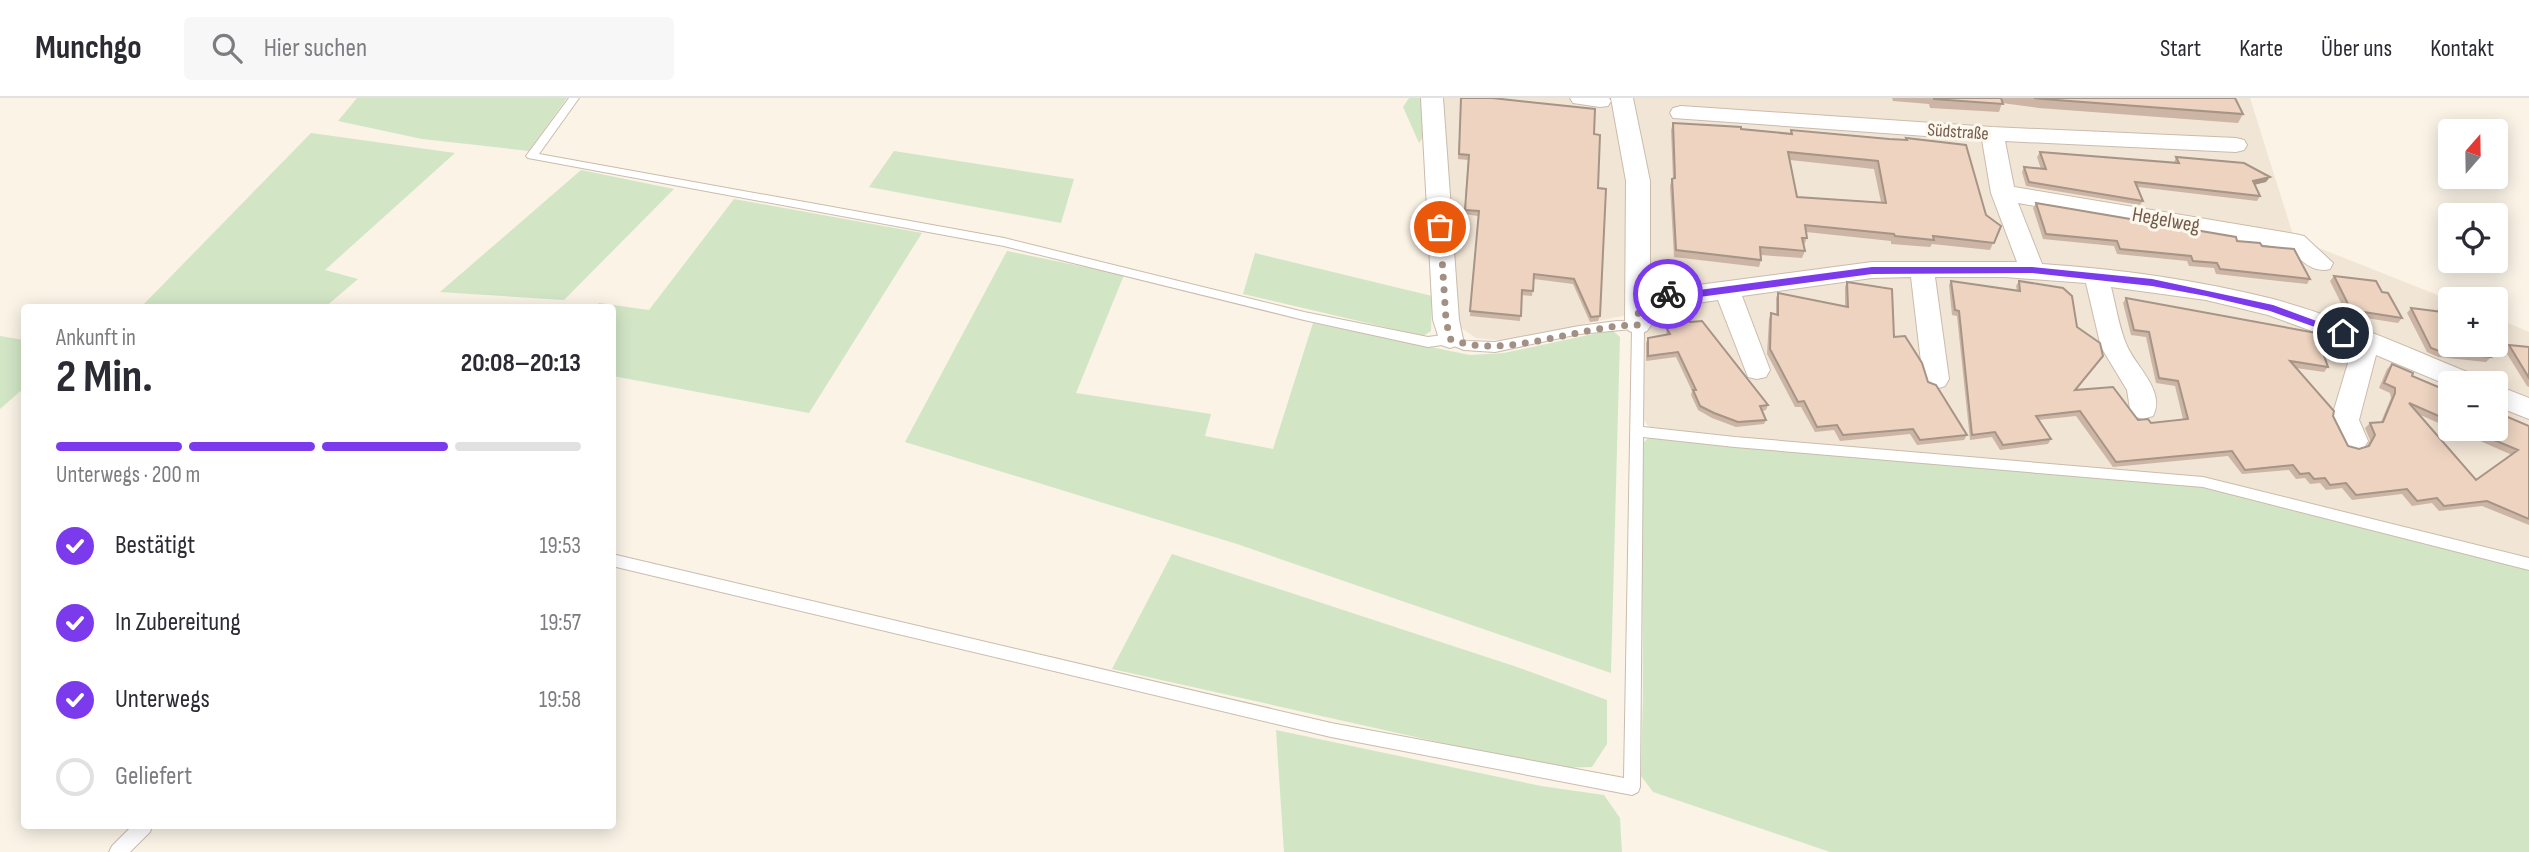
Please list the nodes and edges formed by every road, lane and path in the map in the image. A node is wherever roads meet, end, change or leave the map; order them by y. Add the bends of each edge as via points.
1 (574, 98) edge
2 (1432, 98) edge
3 (1805, 98) edge
4 (1601, 99) edge
5 (1681, 113) dead end
6 (1810, 122) junction
7 (1992, 134) junction
8 (2236, 145) dead end
9 (2003, 193) junction
10 (2321, 263) dead end
11 (1922, 268) junction
12 (2032, 270) junction
13 (2096, 276) junction
14 (1639, 290) junction
15 (1727, 290) junction
16 (1638, 325) junction
17 (1450, 339) junction
18 (2367, 341) junction
19 (1757, 370) dead end
20 (2439, 371) edge
21 (1936, 379) dead end
22 (2508, 400) edge
23 (2529, 408) edge
24 (2143, 409) dead end
25 (1636, 431) junction
26 (2354, 441) dead end
27 (616, 560) edge
28 (2529, 564) edge
29 (141, 829) edge
30 (118, 852) edge

1 - 17 lane via 532,156 1004,243 1427,342
2 - 17 street
3 - 6 street
4 - 14 street via 1638,181
5 - 6 street, Südstraße
6 - 7 street, Südstraße
7 - 8 street, Südstraße
7 - 9 street
9 - 10 street, Hegelweg via 2295,242
9 - 12 street
11 - 12 street
11 - 15 street
11 - 21 street
12 - 13 street
13 - 18 street via 2219,295 2273,308
13 - 24 street via 2114,348 2140,389
14 - 15 street via 1684,296
14 - 16 street
15 - 19 street
16 - 17 lane via 1579,330 1495,347
16 - 25 lane
18 - 20 street
18 - 26 street via 2345,420
22 - 23 street
25 - 27 lane via 1632,788 1331,730
25 - 28 lane via 2203,482
29 - 30 lane

